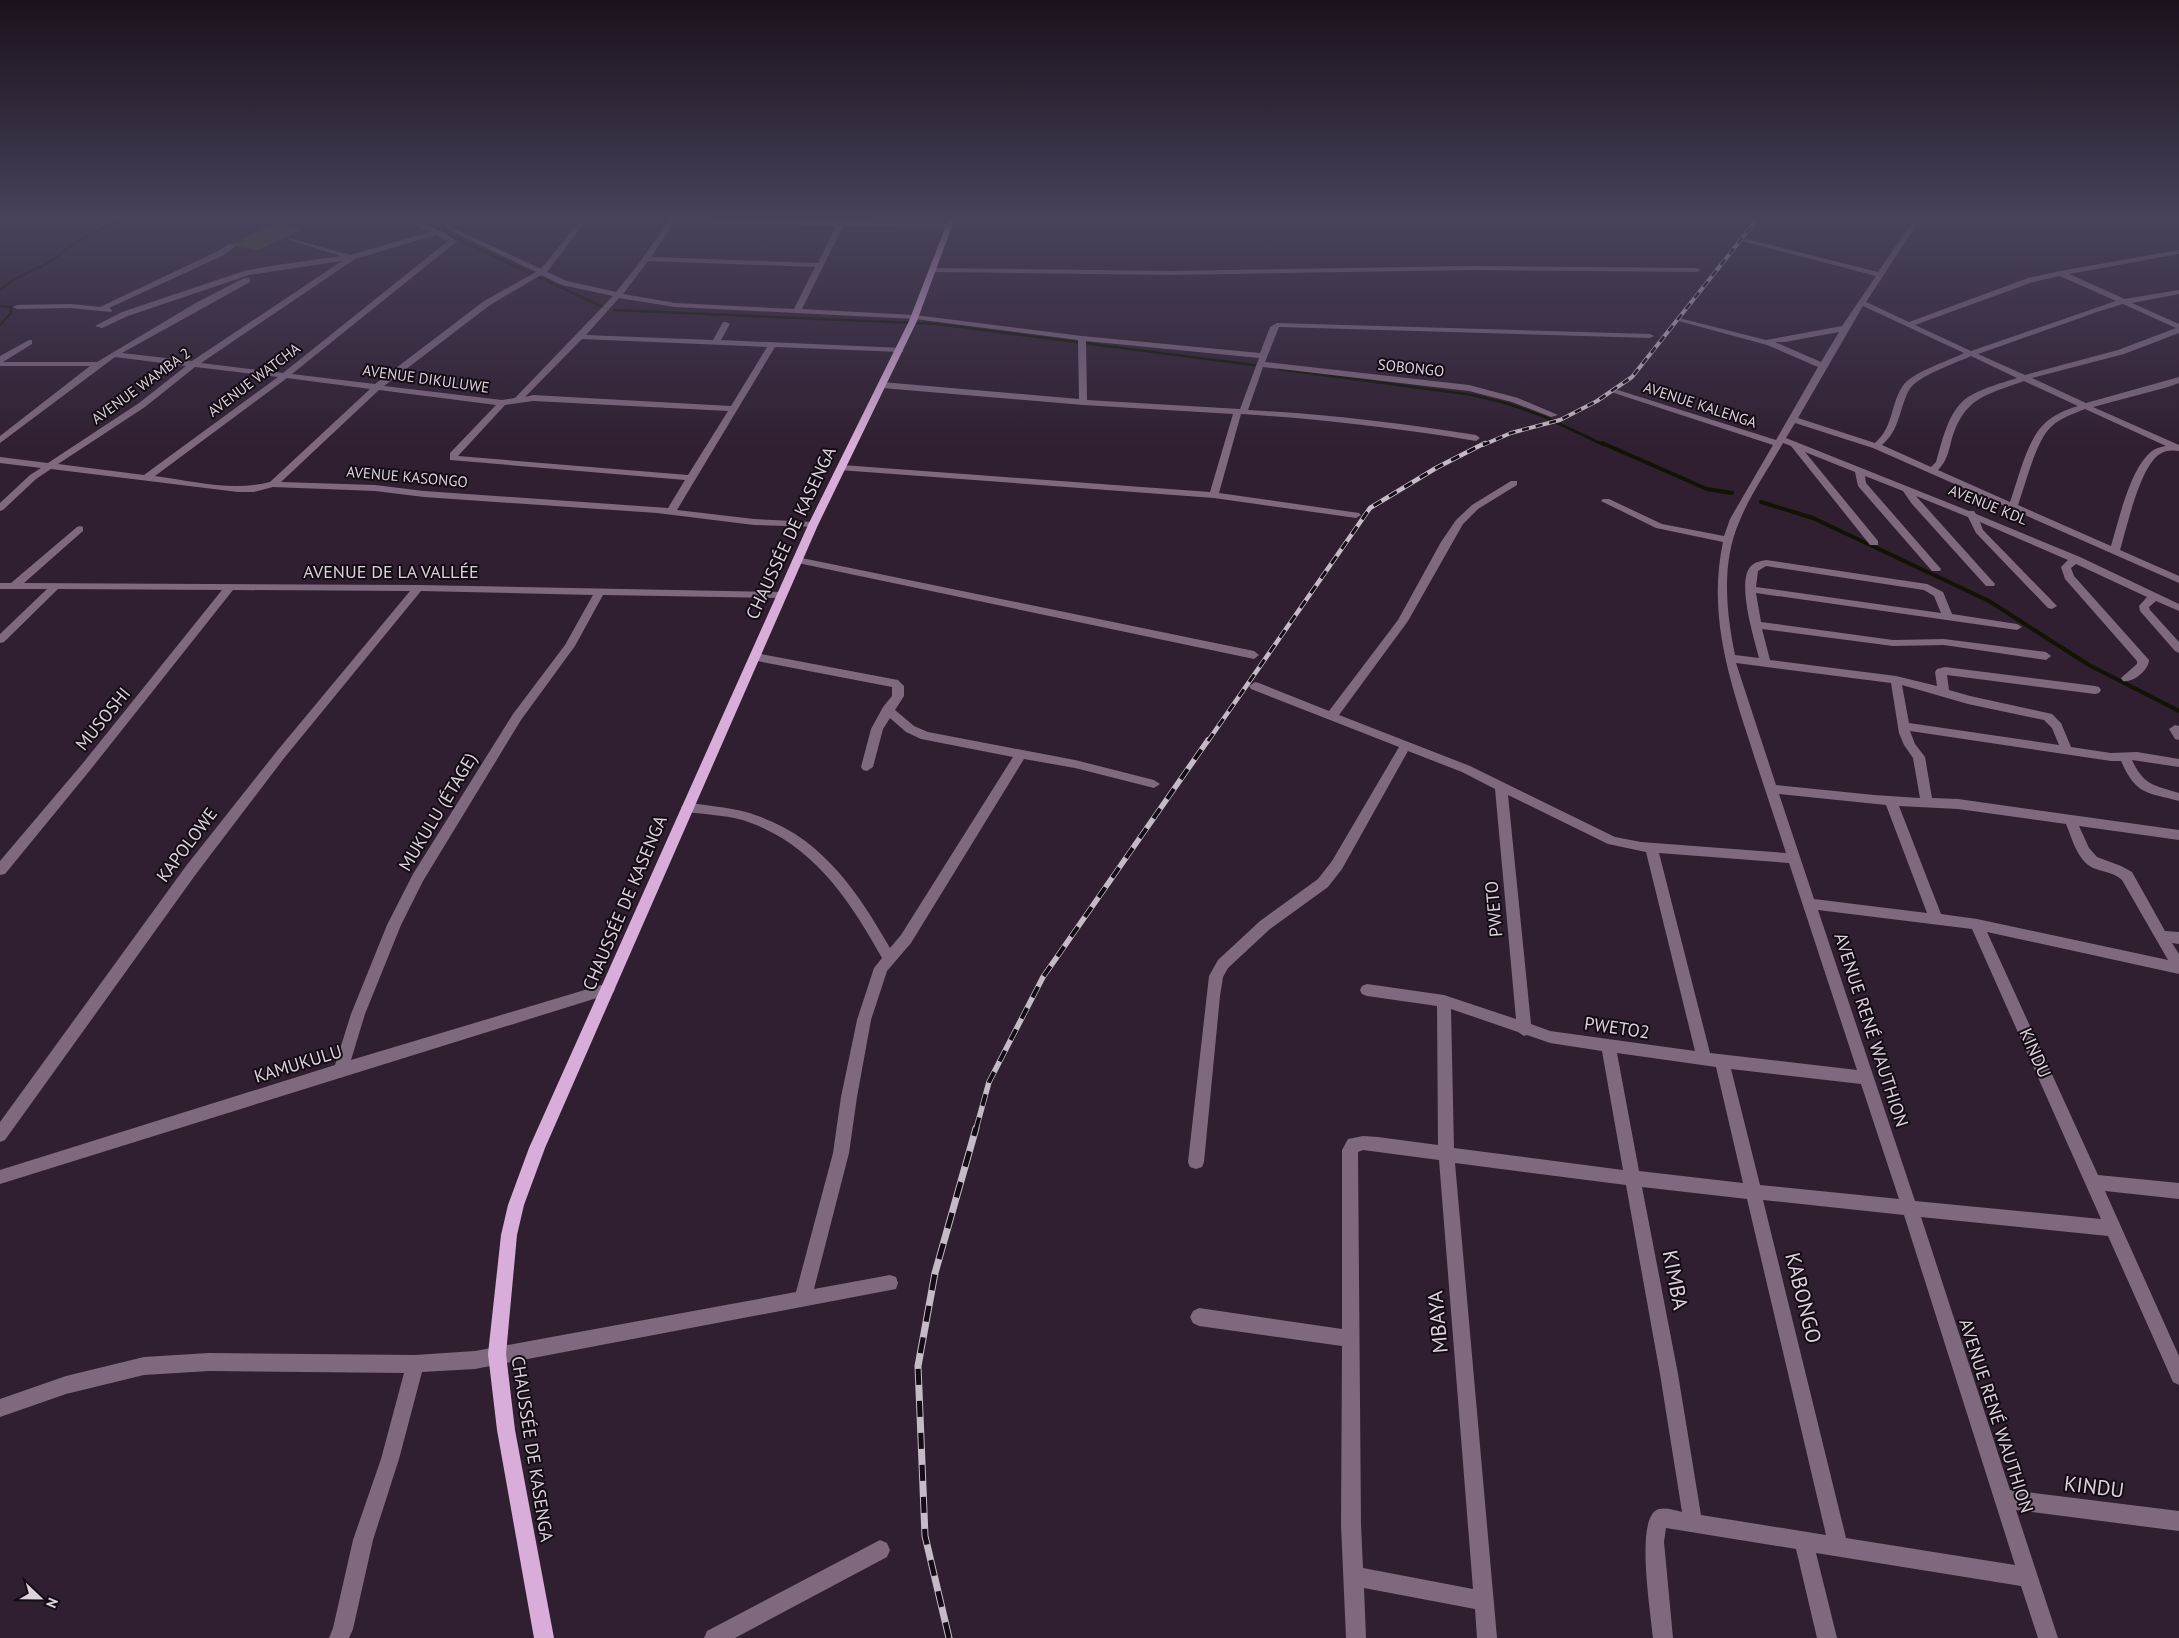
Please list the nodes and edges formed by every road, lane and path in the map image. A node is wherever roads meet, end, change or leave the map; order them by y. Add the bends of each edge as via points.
1 (132, 294) edge
2 (183, 294) edge
3 (219, 294) edge
4 (297, 294) edge
5 (387, 294) edge
6 (502, 294) edge
7 (805, 294) edge
8 (923, 294) edge
9 (1868, 294) edge
10 (1991, 294) edge
11 (2107, 294) edge
12 (2165, 294) edge
13 (618, 295) joint
14 (2123, 302) junction
15 (1862, 303) junction
16 (17, 307) dead end
17 (101, 309) junction
18 (797, 311) junction
19 (125, 314) junction
20 (1679, 320) dead end
21 (913, 321) junction
22 (726, 324) dead end
23 (1910, 324) junction
24 (99, 326) dead end
25 (1845, 328) junction
26 (2179, 328) edge
27 (1650, 336) dead end
28 (582, 337) junction
29 (1082, 338) junction
30 (1755, 338) junction
31 (29, 342) dead end
32 (716, 342) junction
33 (773, 344) junction
34 (900, 350) junction
35 (1972, 353) junction
36 (113, 354) junction
37 (0, 360) edge
38 (1263, 360) junction
39 (195, 363) junction
40 (0, 364) edge
41 (97, 364) junction
42 (1822, 366) junction
43 (286, 375) junction
44 (2026, 378) junction
45 (2179, 380) edge
46 (882, 384) junction
47 (378, 386) junction
48 (1615, 392) dead end
49 (520, 398) junction
50 (1084, 402) junction
51 (502, 403) junction
52 (2085, 407) junction
53 (736, 409) junction
54 (1240, 411) junction
55 (1554, 415) dead end
56 (1793, 419) junction
57 (1476, 438) dead end
58 (0, 440) edge
59 (1784, 442) junction
60 (1876, 446) junction
61 (2178, 447) edge
62 (0, 460) edge
63 (49, 466) junction
64 (842, 468) junction
65 (1859, 469) junction
66 (1933, 470) junction
67 (146, 478) junction
68 (691, 478) junction
69 (1514, 483) dead end
70 (273, 484) junction
71 (1905, 488) junction
72 (1214, 495) junction
73 (1606, 501) dead end
74 (2013, 506) junction
75 (0, 508) edge
76 (671, 511) junction
77 (1971, 513) junction
78 (1356, 515) dead end
79 (813, 525) junction
80 (80, 529) dead end
81 (1727, 540) junction
82 (1874, 543) dead end
83 (2115, 550) junction
84 (2076, 559) junction
85 (797, 560) junction
86 (1936, 569) dead end
87 (2179, 580) edge
88 (1990, 584) dead end
89 (0, 586) edge
90 (14, 586) junction
91 (55, 587) junction
92 (230, 587) junction
93 (418, 588) junction
94 (1750, 589) junction
95 (600, 591) junction
96 (782, 595) junction
97 (2155, 596) junction
98 (2052, 606) dead end
99 (2179, 608) edge
100 (1947, 616) junction
101 (1756, 624) junction
102 (2017, 627) dead end
103 (0, 640) edge
104 (2179, 649) edge
105 (1254, 655) dead end
106 (2046, 656) dead end
107 (756, 657) junction
108 (1730, 658) junction
109 (1765, 662) junction
110 (2128, 678) dead end
111 (1896, 680) junction
112 (1254, 686) dead end
113 (2095, 690) dead end
114 (1944, 693) junction
115 (887, 710) junction
116 (1331, 717) junction
117 (1904, 726) junction
118 (1405, 746) junction
119 (2067, 750) junction
120 (1021, 754) junction
121 (2124, 755) junction
122 (2179, 763) edge
123 (867, 767) dead end
124 (1154, 784) dead end
125 (1500, 786) junction
126 (1771, 789) junction
127 (2179, 797) edge
128 (1891, 801) junction
129 (1927, 802) junction
130 (687, 807) junction
131 (2070, 820) junction
132 (2179, 835) edge
133 (1651, 847) junction
134 (1795, 859) junction
135 (0, 870) edge
136 (1810, 904) junction
137 (1936, 919) junction
138 (1977, 924) junction
139 (2161, 936) junction
140 (2179, 938) edge
141 (889, 958) junction
142 (2179, 967) edge
143 (608, 989) junction
144 (1367, 990) dead end
145 (1444, 1001) junction
146 (1524, 1030) junction
147 (1608, 1046) junction
148 (1704, 1059) junction
149 (1722, 1061) junction
150 (341, 1070) junction
151 (1867, 1078) junction
152 (0, 1136) edge
153 (1446, 1155) junction
154 (1196, 1162) dead end
155 (0, 1177) edge
156 (1633, 1179) junction
157 (2093, 1182) junction
158 (1752, 1191) junction
159 (2179, 1191) edge
160 (1910, 1209) junction
161 (2113, 1228) junction
162 (890, 1283) dead end
163 (803, 1299) junction
164 (1199, 1317) dead end
165 (1351, 1340) junction
166 (497, 1354) junction
167 (415, 1364) junction
168 (2179, 1376) edge
169 (0, 1408) edge
170 (2003, 1499) junction
171 (2179, 1521) edge
172 (1693, 1523) junction
173 (1804, 1541) junction
174 (1838, 1546) junction
175 (880, 1550) dead end
176 (1354, 1576) junction
177 (2028, 1577) junction
178 (1485, 1601) junction
179 (339, 1638) edge
180 (544, 1638) edge
181 (714, 1638) edge
182 (1356, 1638) edge
183 (1487, 1638) edge
184 (1664, 1638) edge
185 (1827, 1638) edge
186 (2048, 1638) edge

1 - 17 street
2 - 19 street
3 - 36 street
4 - 39 street, AVENUE WAMBA 2
5 - 43 street, AVENUE WATCHA
6 - 47 street
7 - 18 street
8 - 21 main road, CHAUSSÉE DE KASENGA
9 - 15 street, AVENUE RENÉ WAUTHION
10 - 23 street
11 - 14 street
12 - 14 street
13 - 18 street, SOBONGO via 686,306
13 - 28 street
14 - 26 street
14 - 35 street
15 - 23 street
15 - 25 street, AVENUE RENÉ WAUTHION
16 - 17 street
17 - 19 street
18 - 21 street, SOBONGO
19 - 24 street
20 - 30 street
21 - 29 street, SOBONGO
21 - 34 main road, CHAUSSÉE DE KASENGA
22 - 32 street
23 - 35 street
25 - 30 street via 1785,340
25 - 42 street, AVENUE RENÉ WAUTHION
26 - 44 street via 2121,352
27 - 38 street via 1281,324 1274,327
28 - 32 street
28 - 49 street
29 - 38 street, SOBONGO
29 - 50 street
30 - 42 street
31 - 37 street
32 - 33 street
33 - 34 street
33 - 53 street
34 - 46 main road, CHAUSSÉE DE KASENGA
35 - 44 street
35 - 60 street via 1911,382 1888,436
36 - 39 street, AVENUE DIKULUWE
36 - 41 street
38 - 54 street
38 - 55 street, SOBONGO via 1469,388 1506,397
39 - 43 street, AVENUE DIKULUWE
39 - 63 street, AVENUE WAMBA 2 via 142,405
40 - 41 street
41 - 58 street
42 - 56 street, AVENUE RENÉ WAUTHION
43 - 47 street, AVENUE DIKULUWE
43 - 67 street, AVENUE WATCHA
44 - 52 street
44 - 66 street via 1966,403 1953,422 1940,462
45 - 52 street via 2157,389
46 - 50 street
46 - 64 main road, CHAUSSÉE DE KASENGA
47 - 51 street, AVENUE DIKULUWE
47 - 70 street
48 - 59 street, AVENUE KALENGA
49 - 51 street, AVENUE DIKULUWE
49 - 53 street, AVENUE DIKULUWE
50 - 54 street
51 - 68 street via 453,458
52 - 61 street
52 - 74 street via 2047,425
53 - 68 street
54 - 57 street via 1368,422
54 - 72 street
56 - 59 street, AVENUE RENÉ WAUTHION
56 - 60 street
59 - 65 street, AVENUE KDL
59 - 81 street, AVENUE RENÉ WAUTHION via 1735,519
59 - 82 street
60 - 66 street
61 - 83 street via 2156,452 2149,460 2137,484
62 - 63 street, AVENUE KASONGO
63 - 67 street, AVENUE KASONGO
63 - 75 street, AVENUE WAMBA 2
64 - 72 street
64 - 79 main road, CHAUSSÉE DE KASENGA
65 - 71 street, AVENUE KDL
65 - 86 street via 1861,484
66 - 74 street
67 - 70 street, AVENUE KASONGO via 244,489
68 - 76 street
69 - 116 street via 1475,507 1459,522 1403,621
70 - 76 street, AVENUE KASONGO via 375,488
71 - 77 street, AVENUE KDL
71 - 88 street
72 - 78 street
73 - 81 street via 1660,526
74 - 83 street
76 - 79 street, AVENUE KASONGO via 754,522
77 - 84 street, AVENUE KDL
77 - 98 street via 1979,530
79 - 85 main road, CHAUSSÉE DE KASENGA
80 - 90 street
81 - 108 street, AVENUE RENÉ WAUTHION via 1721,602
83 - 87 street
84 - 97 street, AVENUE KDL
84 - 110 street via 2066,567 2069,577 2143,660 2143,665
85 - 96 main road, CHAUSSÉE DE KASENGA
85 - 105 street
89 - 90 street, AVENUE DE LA VALLÉE
90 - 91 street, AVENUE DE LA VALLÉE
91 - 92 street, AVENUE DE LA VALLÉE
91 - 103 street
92 - 93 street, AVENUE DE LA VALLÉE
92 - 135 street, MUSOSHI
93 - 95 street, AVENUE DE LA VALLÉE
93 - 152 street, KAPOLOWE via 191,870
94 - 100 street
94 - 100 street via 1754,569 1766,563 1778,564 1928,587 1939,594
94 - 101 street
95 - 96 street, AVENUE DE LA VALLÉE
95 - 150 street, MUKULU (ÉTAGE) via 570,646 507,731 418,878 394,925 358,1014
96 - 107 main road, CHAUSSÉE DE KASENGA
97 - 99 street, AVENUE KDL
97 - 104 street via 2146,602 2145,611
100 - 102 street
101 - 106 street via 1893,643 1944,642
101 - 109 street
107 - 115 street via 894,683 900,693
107 - 130 main road, CHAUSSÉE DE KASENGA
108 - 109 street
108 - 126 street, AVENUE RENÉ WAUTHION
109 - 111 street
111 - 114 street
111 - 117 street
112 - 116 street
113 - 114 street via 1945,671 1941,672
114 - 119 street via 2048,717 2055,723
115 - 120 street via 910,729 925,736
115 - 123 street via 873,740
116 - 118 street
117 - 119 street
117 - 129 street via 1907,739 1918,756
118 - 125 street
118 - 154 street via 1328,877 1265,925 1223,964 1216,976
119 - 121 street
120 - 124 street
120 - 141 street via 906,939
121 - 122 street
121 - 127 street via 2138,783
125 - 133 street via 1612,841
125 - 146 street, PWETO
126 - 128 street
126 - 134 street, AVENUE RENÉ WAUTHION
128 - 129 street
128 - 137 street
129 - 131 street
130 - 141 street via 752,818 814,853 835,874 865,916
130 - 143 main road, CHAUSSÉE DE KASENGA
131 - 132 street
131 - 139 street via 2090,859 2127,876
133 - 134 street
133 - 148 street
134 - 136 street, AVENUE RENÉ WAUTHION
136 - 137 street
136 - 151 street, AVENUE RENÉ WAUTHION
137 - 138 street
138 - 142 street
138 - 157 street, KINDU
139 - 140 street
139 - 142 street
141 - 163 street via 881,968 864,1020 841,1153
143 - 150 street, KAMUKULU
143 - 166 main road, CHAUSSÉE DE KASENGA via 537,1148 516,1205 508,1235
144 - 145 street, PWETO2
145 - 146 street, PWETO2
145 - 153 street, MBAYA
146 - 147 street, PWETO2
147 - 148 street, PWETO2
147 - 156 street, KIMBA
148 - 149 street, PWETO2
149 - 151 street, PWETO2
149 - 158 street, KABONGO
150 - 155 street, KAMUKULU
151 - 160 street, AVENUE RENÉ WAUTHION
153 - 156 street
153 - 165 street via 1368,1143 1357,1143 1350,1150
153 - 178 street, MBAYA
156 - 158 street
156 - 172 street, KIMBA
157 - 159 street
157 - 161 street, KINDU
158 - 160 street
158 - 174 street, KABONGO
160 - 161 street
160 - 170 street, AVENUE RENÉ WAUTHION
161 - 168 street, KINDU
162 - 163 street
163 - 166 street
164 - 165 street
165 - 176 street
166 - 167 street via 475,1360
166 - 180 main road, CHAUSSÉE DE KASENGA via 506,1430
167 - 169 street via 209,1362 144,1366 66,1385
167 - 179 street via 390,1459 363,1540 344,1629
170 - 171 street, KINDU
170 - 177 street, AVENUE RENÉ WAUTHION
172 - 173 street
172 - 184 street via 1662,1518 1656,1524 1654,1542
173 - 174 street
173 - 185 street
174 - 177 street
175 - 181 street
176 - 178 street
176 - 182 street
177 - 186 street, AVENUE RENÉ WAUTHION
178 - 183 street, MBAYA

